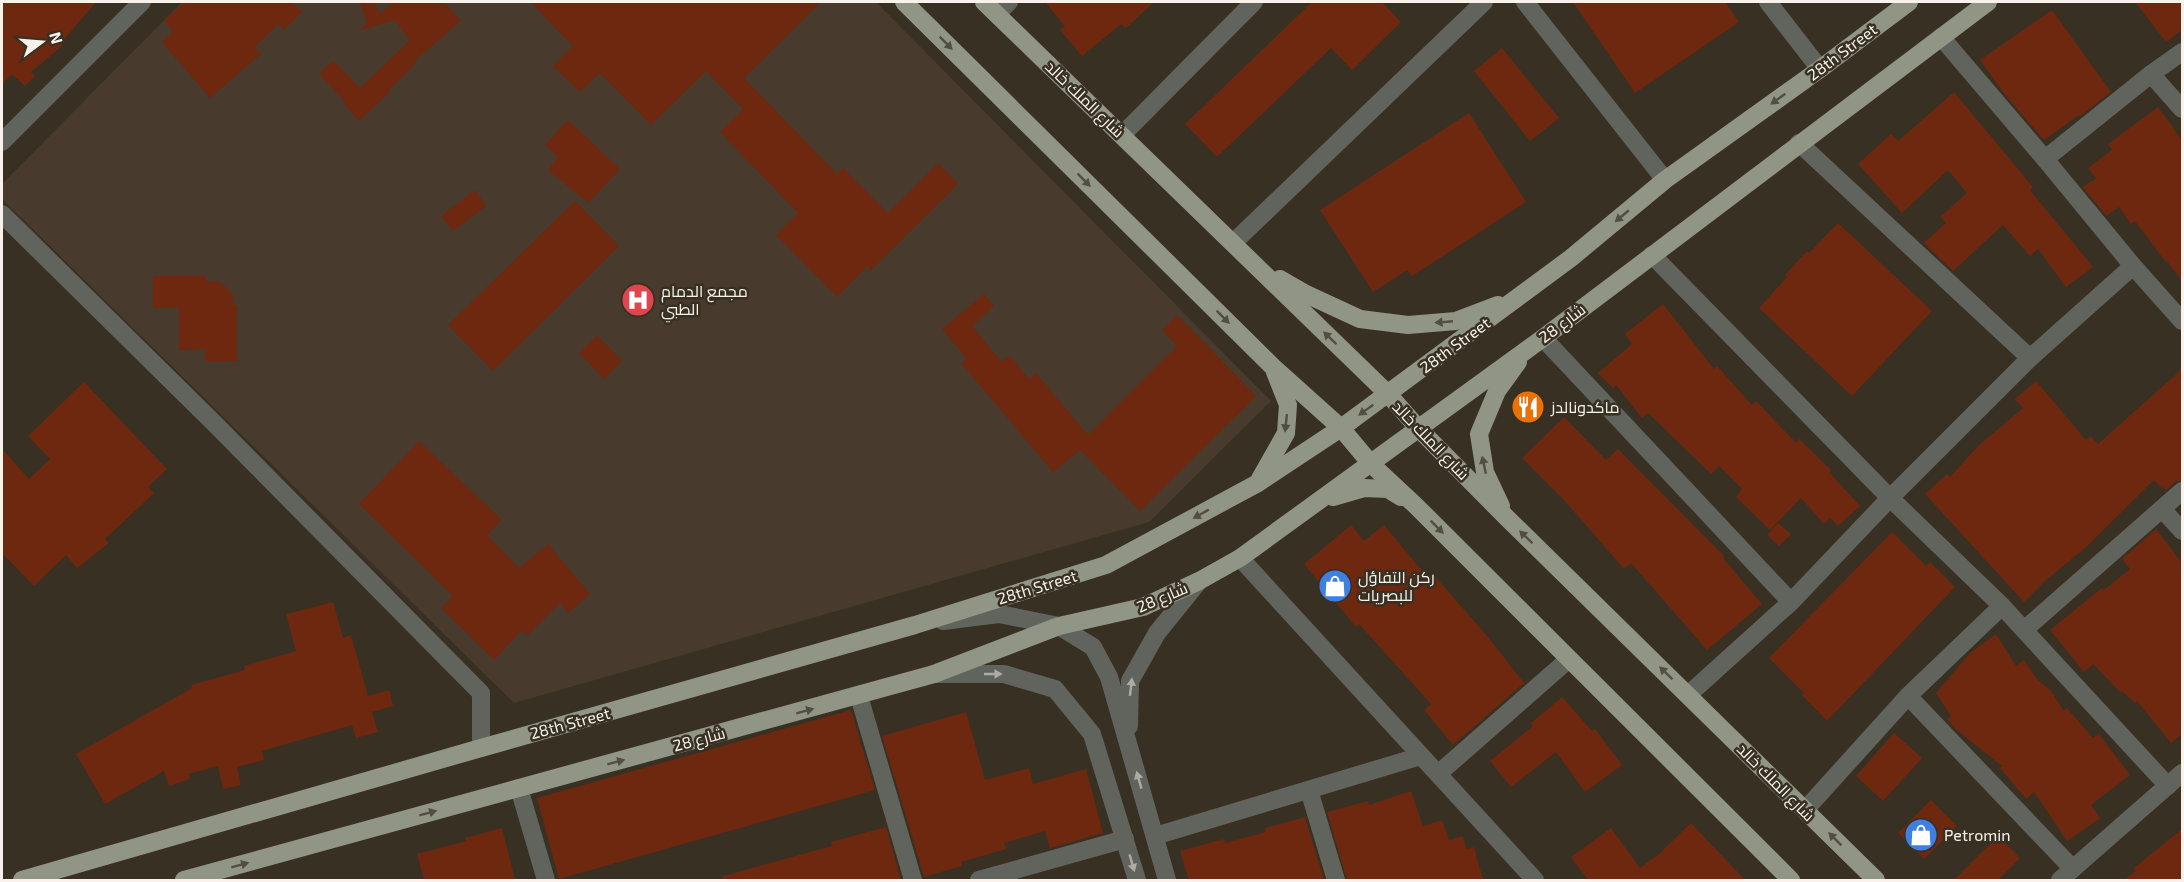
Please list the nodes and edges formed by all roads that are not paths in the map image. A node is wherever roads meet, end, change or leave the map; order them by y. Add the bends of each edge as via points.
1 (142, 2) edge
2 (904, 2) edge
3 (1254, 2) edge
4 (1484, 2) edge
5 (1525, 2) edge
6 (1768, 2) edge
7 (1909, 2) edge
8 (1988, 2) edge
9 (997, 6) edge
10 (1941, 37) junction
11 (2182, 51) edge
12 (1820, 69) junction
13 (2151, 74) junction
14 (2182, 109) edge
15 (4, 135) edge
16 (1122, 135) junction
17 (1799, 143) junction
18 (2045, 159) junction
19 (1665, 180) junction
20 (2, 213) edge
21 (1233, 243) junction
22 (1652, 255) junction
23 (2133, 266) junction
24 (1257, 267) junction
25 (1519, 297) junction
26 (2182, 321) edge
27 (1536, 343) junction
28 (2030, 358) junction
29 (1273, 367) junction
30 (1388, 394) junction
31 (1341, 428) junction
32 (1419, 429) junction
33 (1371, 464) junction
34 (1258, 483) junction
35 (2182, 491) edge
36 (1890, 498) junction
37 (1320, 500) junction
38 (1415, 506) junction
39 (2162, 510) junction
40 (1507, 518) junction
41 (2182, 531) edge
42 (1240, 558) junction
43 (1199, 581) junction
44 (1791, 602) junction
45 (2002, 606) junction
46 (915, 625) junction
47 (1059, 626) junction
48 (2024, 630) junction
49 (1569, 659) junction
50 (934, 675) junction
51 (1688, 695) junction
52 (860, 696) junction
53 (1908, 696) junction
54 (1129, 745) junction
55 (481, 748) junction
56 (1421, 756) junction
57 (2182, 773) edge
58 (1438, 774) junction
59 (2168, 786) junction
60 (519, 788) junction
61 (1309, 790) junction
62 (1805, 810) junction
63 (1155, 836) junction
64 (1125, 839) junction
65 (2067, 875) edge
66 (205, 878) edge
67 (22, 880) edge
68 (184, 880) edge
69 (546, 880) edge
70 (913, 880) edge
71 (979, 880) edge
72 (1137, 880) edge
73 (1167, 880) edge
74 (1336, 880) edge
75 (1535, 880) edge
76 (1791, 880) edge
77 (1876, 880) edge

1 - 15 street
2 -> 29 main road
3 - 16 street
4 - 21 street
5 - 19 street
6 - 12 street
7 - 12 main road, 28th Street
8 - 10 main road, شارع 28
9 - 16 main road, شارع الملك خالد
10 - 17 main road, شارع 28
10 - 18 street
11 - 13 street
12 -> 19 main road, 28th Street
13 - 14 street
13 - 18 street
16 - 21 main road, شارع الملك خالد
17 - 22 main road, شارع 28
17 - 28 street
18 - 23 street
19 -> 25 main road, 28th Street
20 - 55 street via 481,693
21 - 24 main road, شارع الملك خالد
22 - 27 main road, شارع 28
22 - 36 street
23 - 26 street
23 - 28 street
25 -> 24 main road via 1456,321 1408,325 1360,319
30 -> 24 main road, شارع الملك خالد
25 - 30 main road, 28th Street
27 - 32 main road, شارع 28
40 -> 27 main road via 1485,472 1479,434 1497,391
27 - 44 street
28 - 36 street
29 - 31 main road
29 -> 34 main road via 1288,405 1286,433
30 -> 31 main road, 28th Street
30 - 32 main road, شارع الملك خالد
31 - 33 main road
31 - 34 main road, 28th Street
32 - 33 main road, شارع 28
32 - 40 main road, شارع الملك خالد
33 - 37 main road, شارع 28
33 - 38 main road
34 -> 46 main road, 28th Street via 1106,566
35 - 39 street
36 - 44 street
36 - 45 street
37 - 38 main road via 1365,489 1388,489
37 - 42 main road, شارع 28
38 -> 49 main road
39 - 41 street
39 - 48 street
51 -> 40 main road, شارع الملك خالد
42 - 43 main road, شارع 28
42 - 56 street
43 - 47 main road, شارع 28 via 1143,607
54 -> 43 street via 1130,681 1157,633
44 - 51 street
45 - 48 street
45 - 53 street
46 - 47 street via 999,614
46 - 55 main road, 28th Street
47 - 50 main road, شارع 28
47 - 54 street via 1093,647 1110,677
48 - 59 street
49 - 58 street
49 - 76 main road
50 - 52 main road, شارع 28
50 -> 64 street via 1004,674 1055,689 1092,734
51 - 62 main road, شارع الملك خالد
60 -> 52 main road, شارع 28
52 - 70 street
53 - 62 street
53 - 65 street
63 -> 54 street
55 - 67 main road, 28th Street
56 - 58 street
56 - 61 street
57 - 59 street
58 - 75 street
59 - 65 street
66 -> 60 main road, شارع 28
60 - 69 street
61 - 63 street
61 - 74 street
77 -> 62 main road, شارع الملك خالد
63 - 73 street
64 - 71 street
64 -> 72 street
66 - 68 main road, شارع 28

